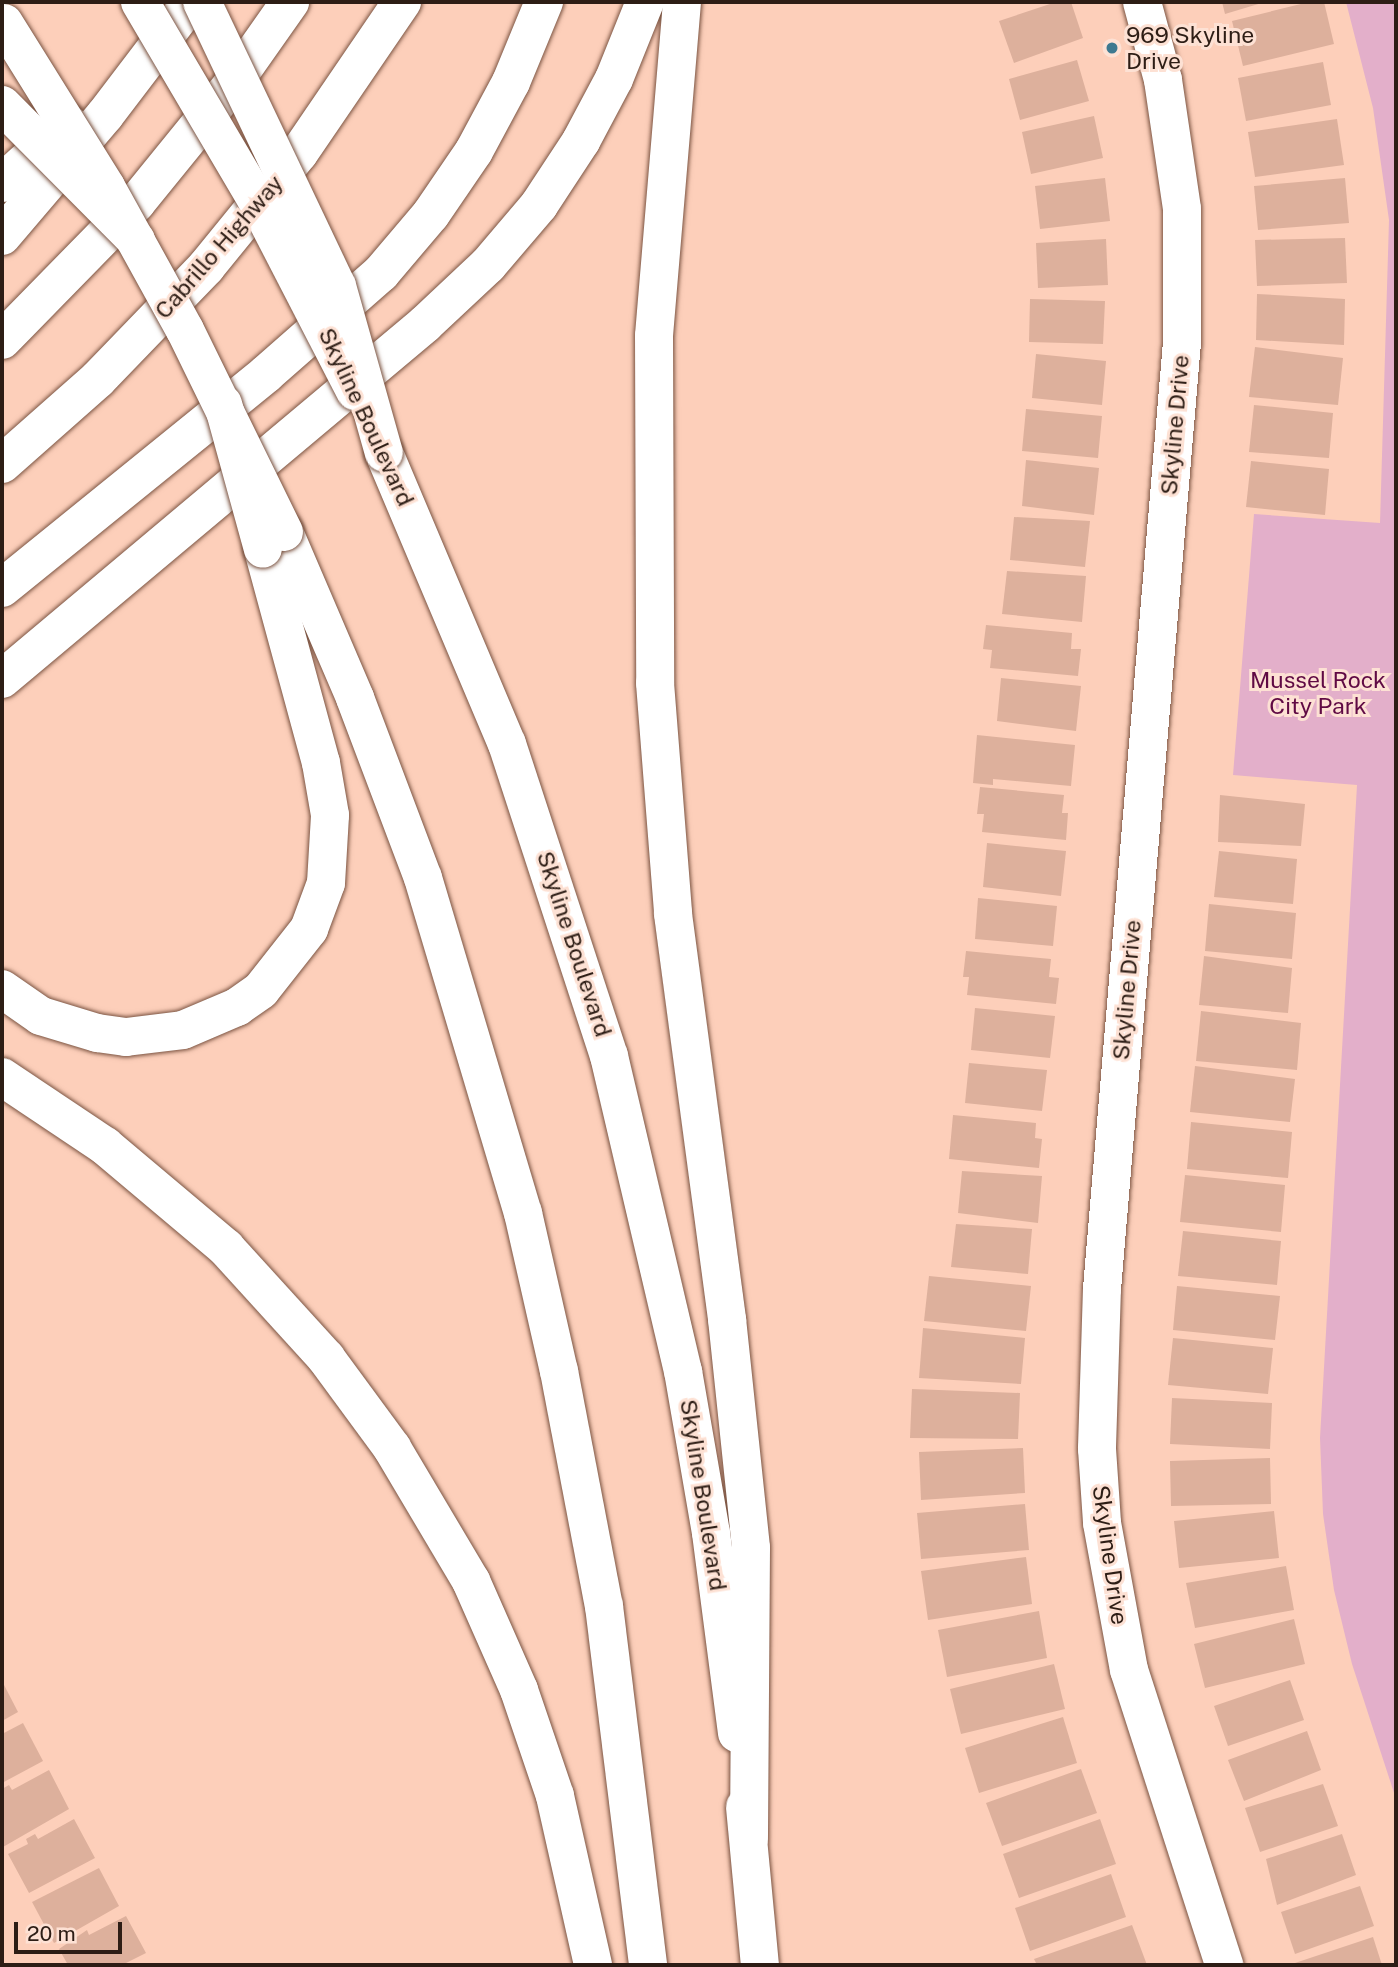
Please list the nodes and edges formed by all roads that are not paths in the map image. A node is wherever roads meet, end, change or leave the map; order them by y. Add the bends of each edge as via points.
1 (139, 2) edge
2 (290, 2) edge
3 (402, 2) edge
4 (544, 2) edge
5 (645, 2) edge
6 (682, 2) edge
7 (1142, 2) edge
8 (193, 4) edge
9 (3, 21) edge
10 (2, 105) edge
11 (2, 183) edge
12 (2, 236) edge
13 (136, 240) junction
14 (2, 340) edge
15 (384, 453) junction
16 (2, 464) edge
17 (274, 541) junction
18 (2, 588) edge
19 (2, 678) edge
20 (2, 989) edge
21 (2, 1077) edge
22 (749, 1839) junction
23 (593, 1965) edge
24 (648, 1965) edge
25 (761, 1965) edge
26 (1224, 1965) edge

1 - 15 main road, Skyline Boulevard, bridge via 296,271
2 - 14 main road via 223,97 136,203
3 - 16 main road, Cabrillo Highway via 299,153 206,267 98,379
4 - 18 main road via 511,82 474,151 430,214 381,272 284,359
5 - 19 main road via 614,79 581,141 539,205 488,265 425,324
6 - 22 main road via 654,336 654,682 673,914 717,1236 749,1524 753,1639
7 - 26 main road, Skyline Drive via 1163,80 1177,169 1183,249 1182,342 1104,1274 1097,1449 1101,1523 1129,1671
8 - 11 main road
8 - 12 main road
8 - 15 main road, bridge via 337,286
9 - 13 main road, bridge
10 - 13 main road, bridge
13 - 17 main road, bridge via 223,404
15 - 22 main road, Skyline Boulevard via 516,769 587,980 630,1135 698,1450
17 - 20 main road via 330,814 326,883 309,929 261,990 228,1011 183,1030 126,1037 97,1034 41,1016
17 - 24 main road via 360,710 423,878 523,1213 604,1606
21 - 23 main road via 105,1146 226,1248 326,1358 392,1448 471,1581 524,1701 555,1796
22 - 25 main road, Skyline Boulevard

